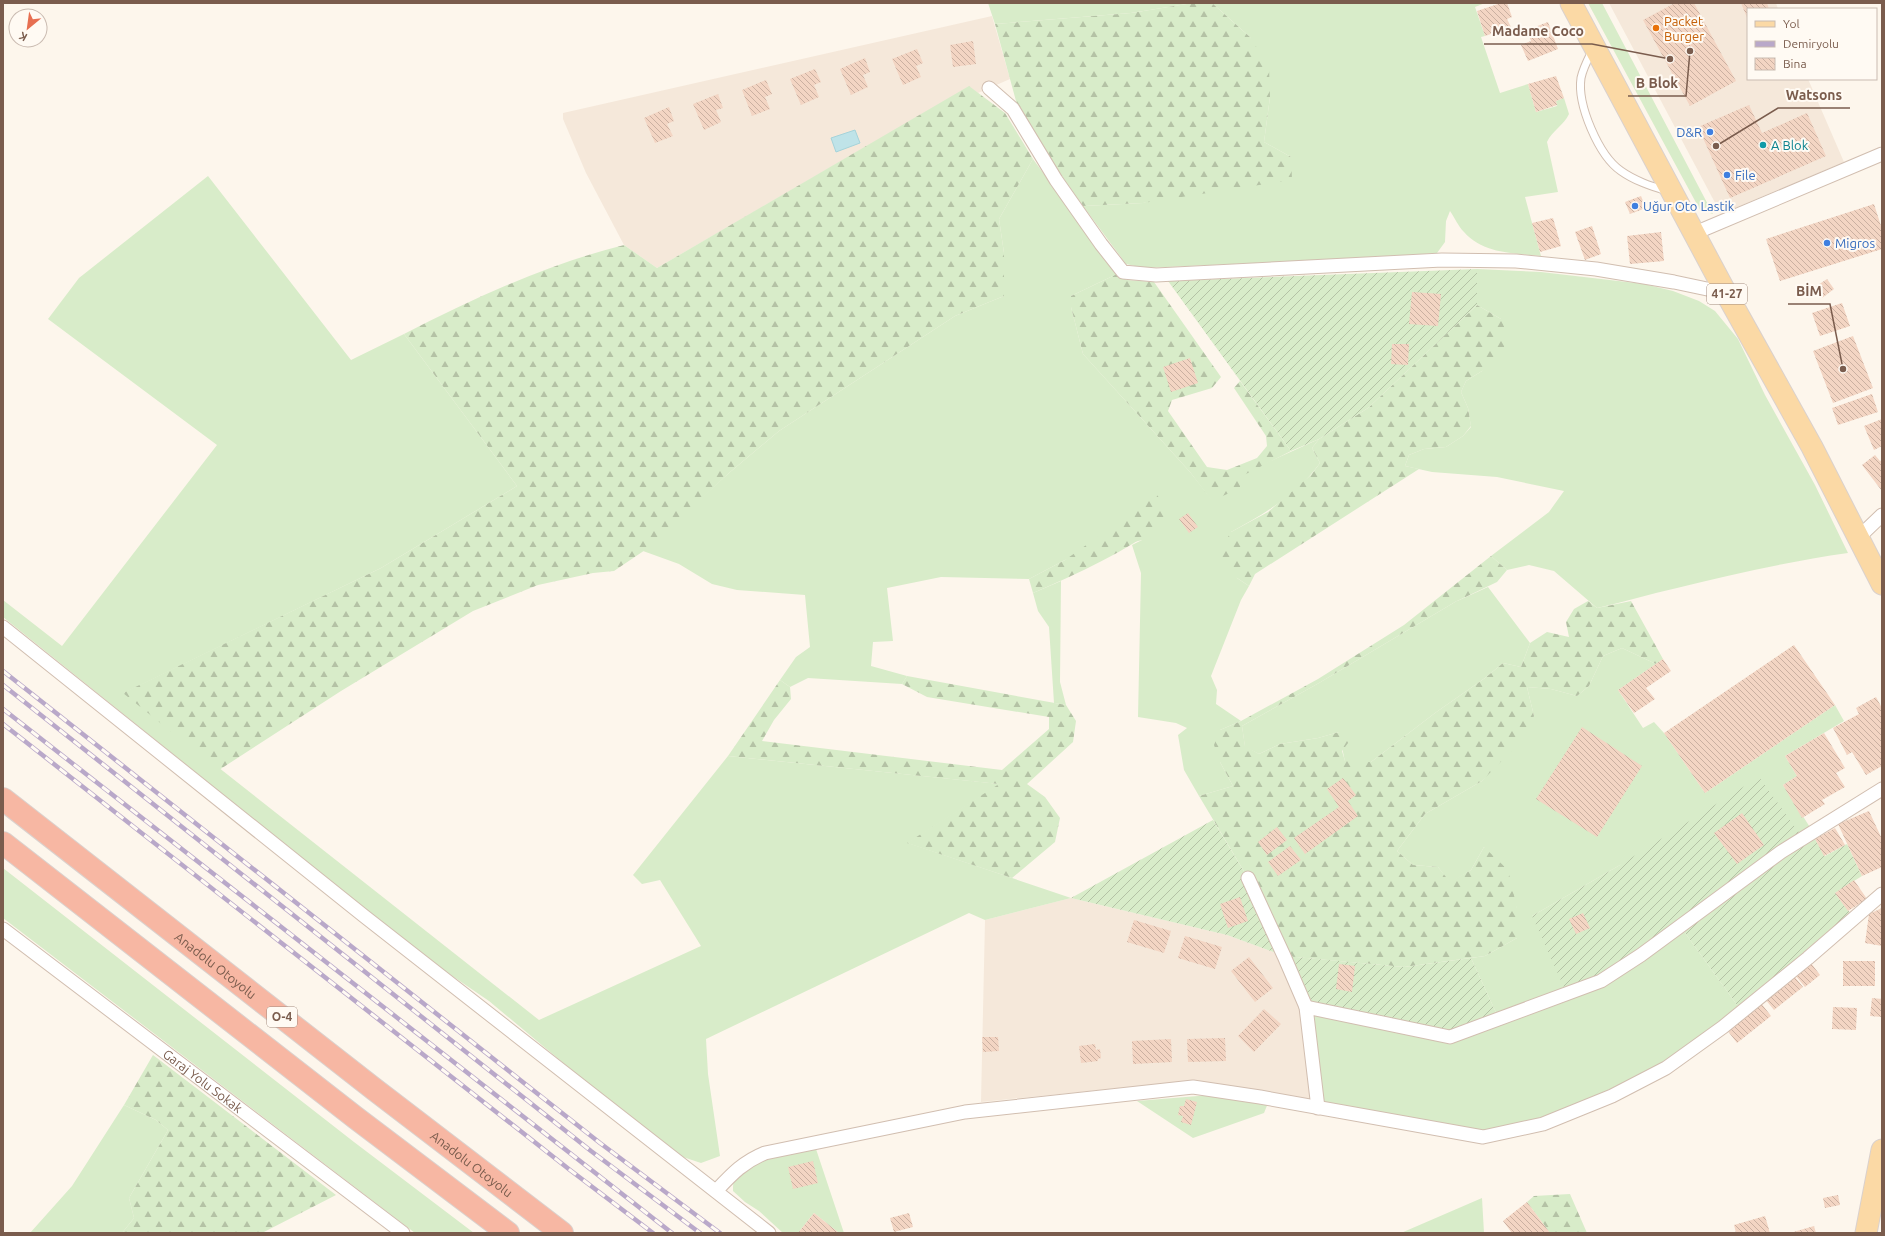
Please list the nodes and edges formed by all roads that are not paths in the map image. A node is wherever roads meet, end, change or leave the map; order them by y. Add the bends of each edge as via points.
1 (1572, 3) edge
2 (1594, 46) junction
3 (989, 88) dead end
4 (1882, 154) edge
5 (1674, 193) junction
6 (1695, 233) junction
7 (1726, 292) junction
8 (1882, 515) edge
9 (1859, 537) junction
10 (1882, 584) edge
11 (3, 627) edge
12 (1882, 789) edge
13 (3, 799) edge
14 (3, 843) edge
15 (1248, 878) dead end
16 (1882, 894) edge
17 (3, 929) edge
18 (1306, 1007) junction
19 (1318, 1108) junction
20 (1882, 1150) edge
21 (716, 1191) junction
22 (403, 1233) edge
23 (508, 1233) edge
24 (562, 1233) edge
25 (769, 1233) edge
26 (1866, 1233) edge

1 - 2 main road, 41-27
2 - 5 main road, 41-27
2 - 5 lane via 1581,79 1581,97 1588,122 1605,155 1620,171 1640,182
3 - 7 street via 1013,109 1056,180 1123,272 1156,275 1442,260 1516,261 1596,269
4 - 6 street
5 - 6 main road, 41-27
6 - 7 main road, 41-27
7 - 9 main road, 41-27
8 - 9 street
9 - 10 main road, 41-27
11 - 21 street via 364,916
12 - 18 street via 1781,852 1641,955 1601,981 1450,1038
13 - 24 highway, Anadolu Otoyolu / O-4
14 - 23 highway, O-4
15 - 18 street
16 - 19 street via 1736,1017 1666,1068 1612,1096 1543,1124 1483,1138
17 - 22 street, Garaj Yolu Sokak
18 - 19 street
19 - 21 street via 1193,1087 965,1112 765,1153 749,1159
20 - 26 main road
21 - 25 street

